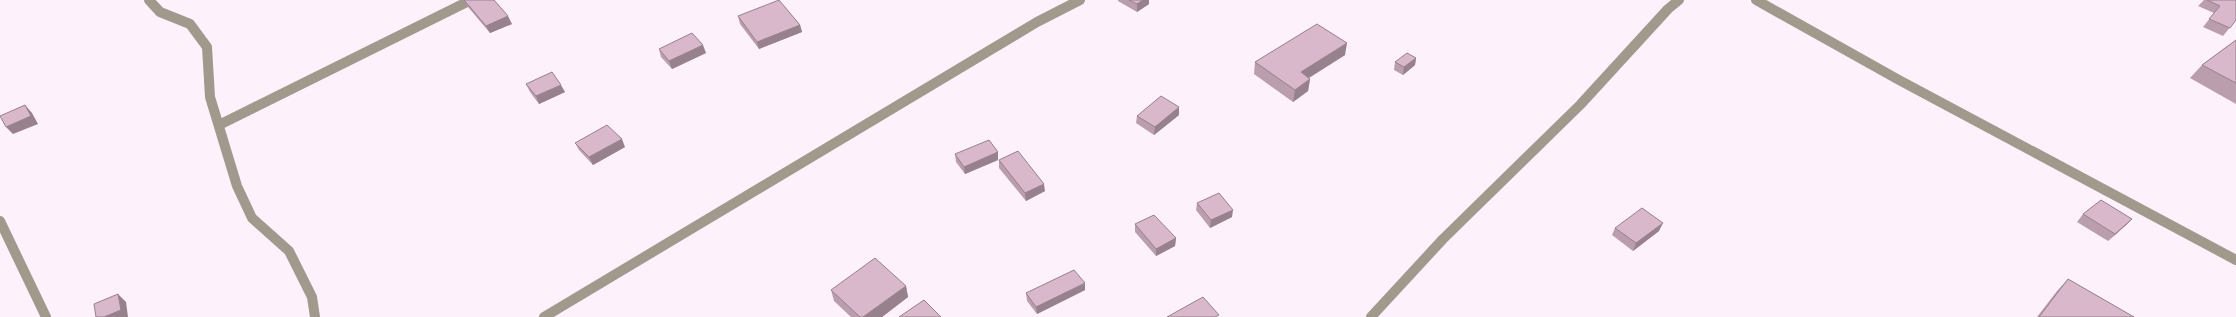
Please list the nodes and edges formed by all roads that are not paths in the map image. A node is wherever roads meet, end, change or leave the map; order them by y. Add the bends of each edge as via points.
1 (149, 0) edge
2 (471, 0) edge
3 (1080, 0) edge
4 (1679, 0) edge
5 (1756, 0) edge
6 (219, 125) junction
7 (0, 220) edge
8 (2236, 260) edge
9 (46, 317) edge
10 (315, 317) edge
11 (544, 317) edge
12 (1371, 317) edge

1 - 6 street via 160,12 190,24 206,47 210,97
2 - 6 street
3 - 11 street via 1037,22
4 - 12 street via 1580,105 1443,239
5 - 8 street via 1899,80
6 - 10 street via 237,186 252,218 289,251 312,297
7 - 9 street

